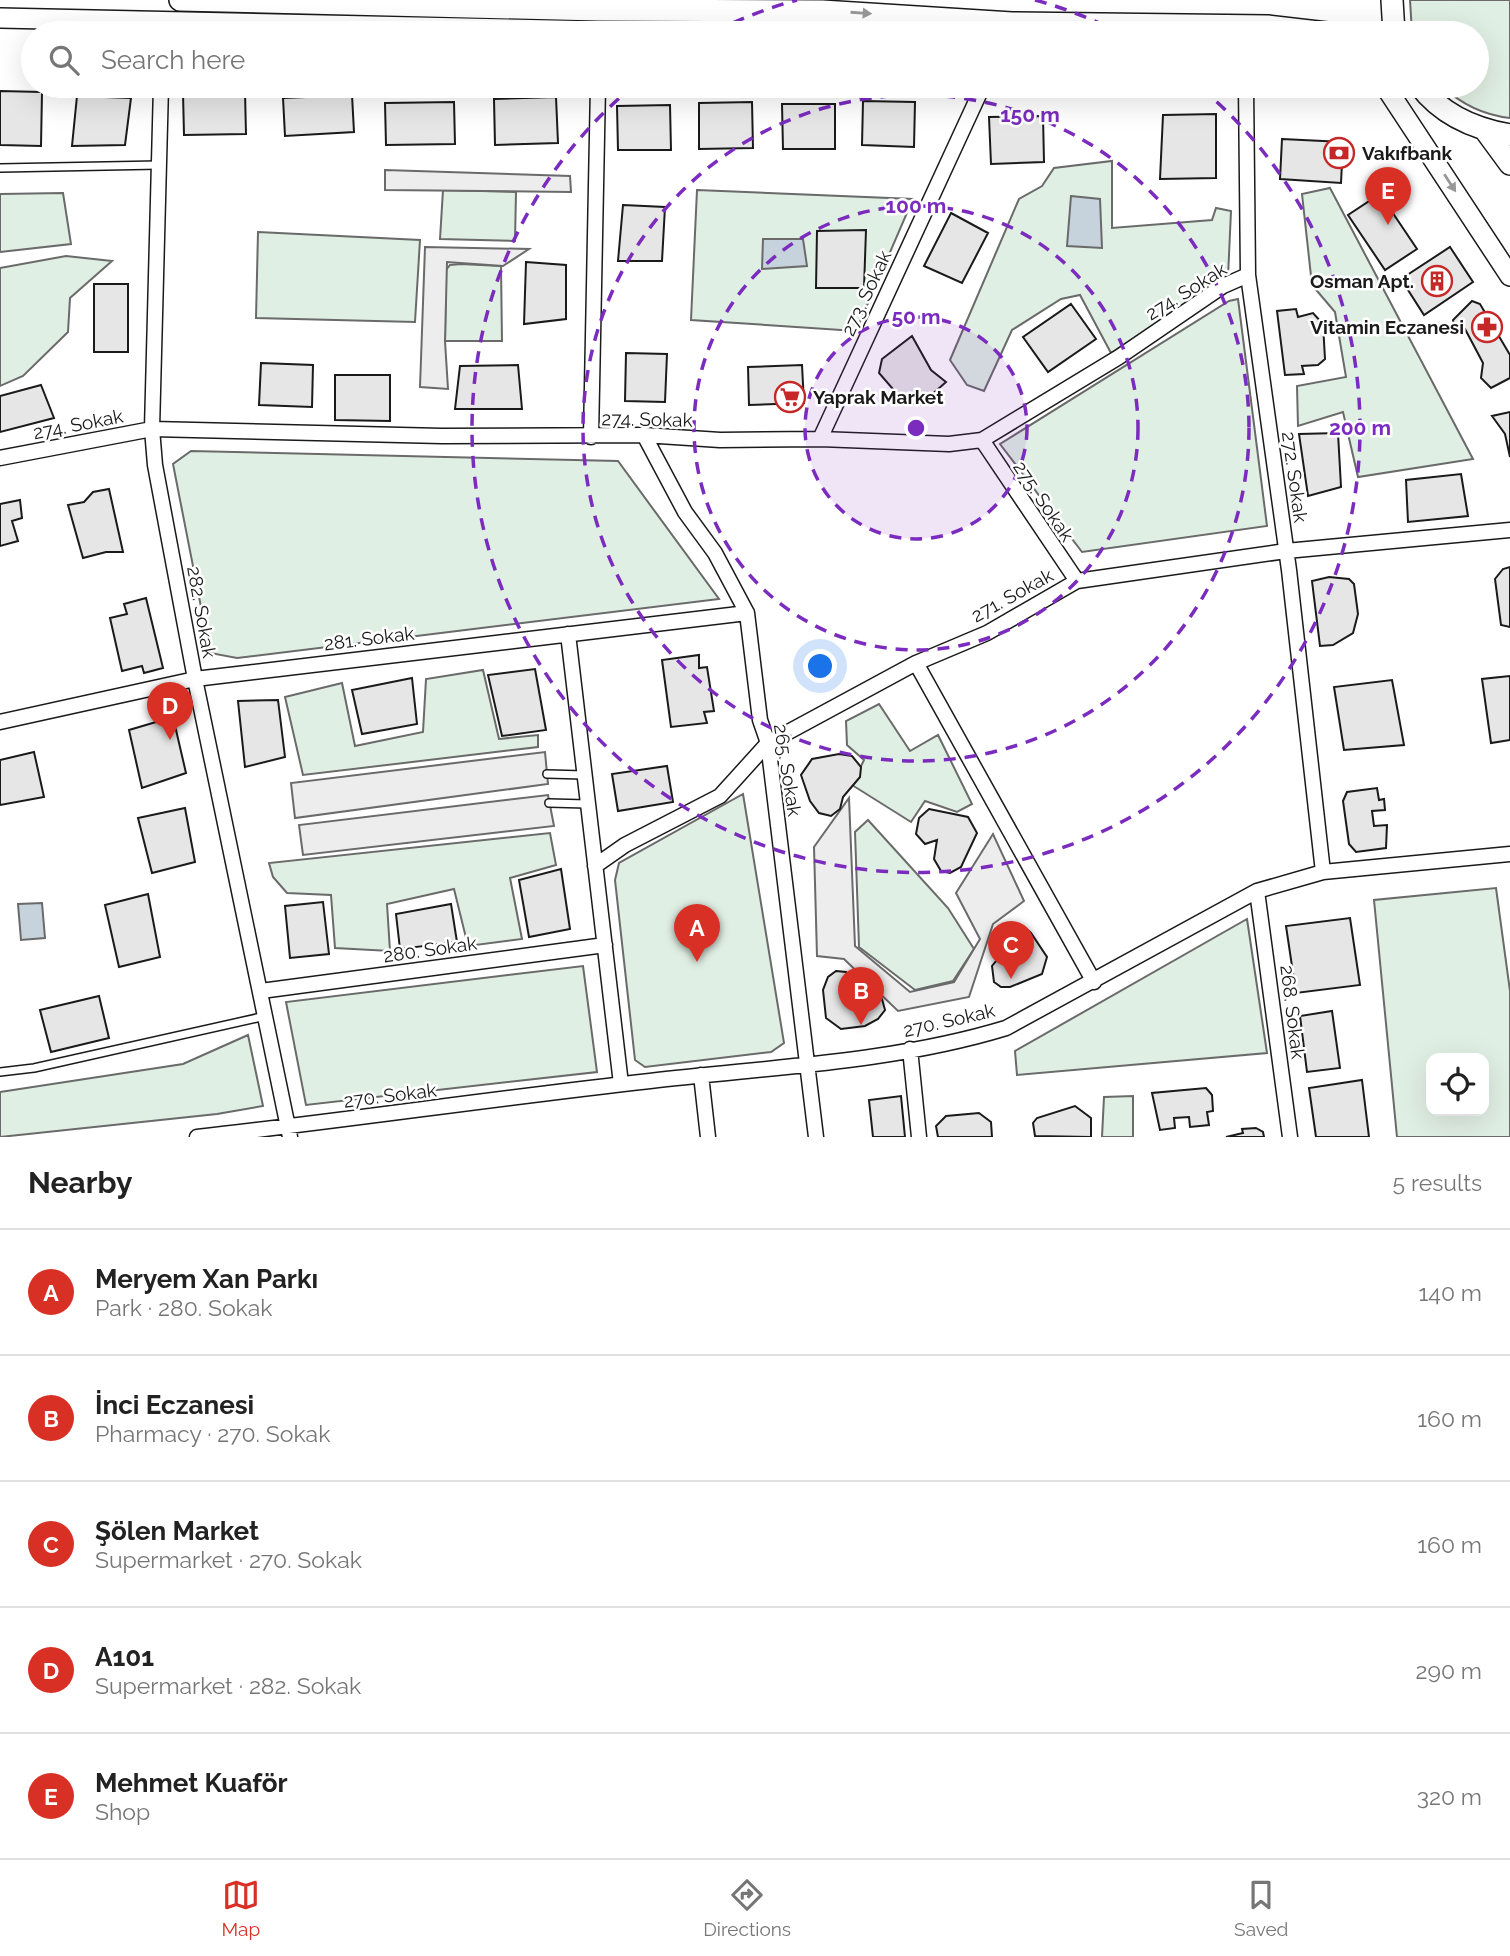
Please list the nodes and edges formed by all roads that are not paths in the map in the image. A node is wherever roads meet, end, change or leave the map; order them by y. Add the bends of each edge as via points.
1 (180, 0) edge
2 (1392, 0) edge
3 (0, 18) edge
4 (49, 21) edge
5 (980, 21) edge
6 (1393, 21) edge
7 (162, 98) edge
8 (598, 98) edge
9 (977, 98) edge
10 (1246, 98) edge
11 (1393, 98) edge
12 (1430, 98) edge
13 (1485, 130) junction
14 (1510, 135) edge
15 (1510, 164) edge
16 (159, 165) junction
17 (0, 167) edge
18 (1248, 275) junction
19 (1510, 276) edge
20 (152, 429) junction
21 (644, 435) junction
22 (591, 437) junction
23 (820, 439) junction
24 (982, 440) junction
25 (0, 458) edge
26 (1510, 530) edge
27 (1286, 551) junction
28 (1077, 581) junction
29 (747, 613) junction
30 (568, 634) junction
31 (916, 663) junction
32 (195, 680) junction
33 (0, 722) edge
34 (768, 743) junction
35 (547, 774) dead end
36 (584, 775) junction
37 (549, 803) dead end
38 (588, 804) junction
39 (1510, 854) edge
40 (595, 866) junction
41 (1323, 872) junction
42 (1257, 891) junction
43 (605, 945) junction
44 (1094, 982) junction
45 (261, 991) junction
46 (266, 1016) junction
47 (909, 1049) junction
48 (805, 1064) junction
49 (0, 1072) edge
50 (701, 1075) junction
51 (621, 1084) junction
52 (289, 1132) edge
53 (197, 1137) edge
54 (708, 1137) edge
55 (816, 1137) edge
56 (919, 1137) edge
57 (1290, 1137) edge

1 -> 5 main road via 822,11
2 - 6 main road
3 - 4 main road
7 - 16 street, 282. Sokak
8 - 22 street
9 - 23 street, 273. Sokak
10 - 18 street, 272. Sokak
11 -> 19 main road
12 - 13 main road via 1454,117
13 - 14 main road
13 - 15 main road
16 - 17 lane
16 - 20 street, 282. Sokak
18 - 24 street, 274. Sokak via 1223,286 1119,357
18 - 27 street, 272. Sokak
20 - 22 street, 274. Sokak
20 - 25 street, 274. Sokak
20 - 32 street, 282. Sokak
21 - 22 street, 274. Sokak
21 - 23 street, 274. Sokak
21 - 29 street, 265. Sokak
23 - 24 street, 274. Sokak via 948,444
24 - 28 street, 275. Sokak
26 - 27 street, 271. Sokak
27 - 28 street, 271. Sokak
27 - 41 street, 272. Sokak
28 - 31 street, 271. Sokak via 986,633
29 - 30 street, 281. Sokak
29 - 34 street, 265. Sokak via 760,720
30 - 32 street, 281. Sokak
30 - 36 street
31 - 34 street, 271. Sokak
31 - 44 street
32 - 33 street, 281. Sokak
32 - 45 street, 282. Sokak
34 - 40 street, 271. Sokak via 720,796 625,845
34 - 48 street, 265. Sokak
35 - 36 lane
36 - 38 street
37 - 38 lane
38 - 40 street
39 - 41 street, 270. Sokak
40 - 43 street
41 - 42 street, 270. Sokak
42 - 44 street, 270. Sokak
42 - 57 street, 268. Sokak
43 - 45 street, 280. Sokak
43 - 51 street
44 - 47 street, 270. Sokak via 1006,1028
45 - 46 street, 282. Sokak
46 - 49 lane
46 - 52 street, 282. Sokak
47 - 48 street, 270. Sokak
47 - 56 street
48 - 50 street, 270. Sokak
48 - 55 street, 265. Sokak
50 - 51 street, 270. Sokak
50 - 54 street
51 - 52 street, 270. Sokak
52 - 53 street, 270. Sokak

